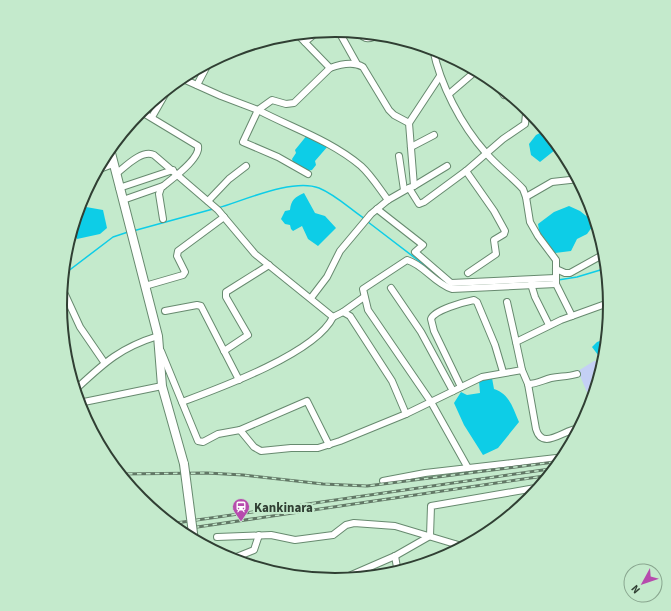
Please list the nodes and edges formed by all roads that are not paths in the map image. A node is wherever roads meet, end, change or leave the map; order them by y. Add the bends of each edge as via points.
1 (342, 37) edge
2 (309, 38) edge
3 (302, 39) edge
4 (305, 42) junction
5 (435, 56) edge
6 (357, 64) junction
7 (330, 68) junction
8 (204, 71) edge
9 (472, 74) edge
10 (440, 76) junction
11 (188, 81) edge
12 (197, 85) junction
13 (450, 94) junction
14 (161, 102) edge
15 (258, 110) junction
16 (147, 115) edge
17 (152, 117) junction
18 (526, 117) edge
19 (409, 123) junction
20 (434, 135) dead end
21 (411, 148) junction
22 (486, 153) junction
23 (399, 156) dead end
24 (112, 157) edge
25 (113, 164) junction
26 (246, 166) dead end
27 (446, 166) dead end
28 (106, 167) edge
29 (173, 170) junction
30 (466, 172) junction
31 (116, 174) junction
32 (308, 174) dead end
33 (179, 175) junction
34 (572, 180) edge
35 (163, 186) junction
36 (119, 188) junction
37 (409, 188) junction
38 (526, 196) junction
39 (122, 200) junction
40 (388, 200) junction
41 (208, 201) junction
42 (377, 209) junction
43 (224, 217) junction
44 (163, 219) dead end
45 (415, 252) junction
46 (600, 257) edge
47 (407, 260) junction
48 (269, 265) junction
49 (556, 268) junction
50 (468, 273) dead end
51 (555, 281) junction
52 (531, 284) junction
53 (145, 286) junction
54 (391, 288) dead end
55 (364, 297) junction
56 (311, 298) junction
57 (67, 300) edge
58 (507, 302) dead end
59 (604, 305) edge
60 (165, 311) dead end
61 (342, 312) junction
62 (572, 316) junction
63 (333, 317) junction
64 (549, 325) junction
65 (158, 336) junction
66 (516, 342) junction
67 (160, 347) junction
68 (224, 351) junction
69 (104, 362) junction
70 (522, 370) junction
71 (503, 372) junction
72 (577, 374) dead end
73 (239, 380) junction
74 (528, 384) junction
75 (79, 386) edge
76 (162, 386) junction
77 (461, 387) junction
78 (453, 391) junction
79 (182, 402) junction
80 (431, 402) junction
81 (85, 403) edge
82 (406, 414) junction
83 (240, 430) junction
84 (573, 430) edge
85 (329, 445) junction
86 (557, 458) edge
87 (468, 468) junction
88 (383, 481) dead end
89 (531, 489) edge
90 (193, 533) edge
91 (259, 535) junction
92 (430, 536) junction
93 (217, 537) dead end
94 (454, 544) edge
95 (239, 556) edge
96 (395, 556) junction
97 (397, 567) edge
98 (356, 573) edge

1 - 6 street
2 - 4 street
3 - 4 street
4 - 7 street
5 - 10 street
6 - 7 street
6 - 19 street via 366,71 389,110
7 - 15 street via 294,103 286,104 272,100
8 - 12 street
9 - 13 street
10 - 13 street
10 - 19 street
11 - 12 street
12 - 15 street
13 - 22 street via 468,130
14 - 17 street
15 - 32 street via 243,142
15 - 40 street via 319,138 342,152 366,171
16 - 17 street
17 - 33 street via 198,146 198,151
18 - 22 street via 525,124
19 - 21 street
20 - 21 street
21 - 37 street
22 - 30 street
22 - 38 street via 519,184
23 - 37 street
24 - 25 main road
25 - 28 street
25 - 31 main road
26 - 41 street
27 - 37 street
29 - 31 street via 148,153
29 - 33 street
29 - 36 street
30 - 37 street via 422,204 417,202
30 - 50 street via 505,231 494,240 496,254
31 - 36 main road
33 - 35 street
33 - 41 street
34 - 38 street via 552,182
35 - 39 street
35 - 44 street via 159,194
36 - 39 main road
37 - 40 street
38 - 49 street via 532,226 554,256
39 - 53 main road
40 - 42 street
41 - 43 street
42 - 45 street via 423,245
42 - 56 street via 340,251 327,277
43 - 48 street via 248,247
43 - 53 street via 178,251 177,256 185,272 183,275
45 - 47 street
45 - 51 street via 451,283
46 - 49 street via 570,273
47 - 52 street via 414,262 440,284 452,289
47 - 55 street via 364,287
48 - 56 street
48 - 68 street via 226,292 226,297 248,335
49 - 51 street
51 - 52 street
51 - 62 street
52 - 64 street
53 - 65 main road
54 - 78 street via 421,332
55 - 61 street
55 - 80 street via 368,310
56 - 63 street
57 - 69 street via 80,327
58 - 66 street
59 - 62 street
60 - 68 street via 200,306
61 - 63 street
61 - 82 street via 350,316 388,374
62 - 64 street
63 - 73 street via 325,330 302,347
64 - 66 street
65 - 67 main road
65 - 69 street via 133,344
66 - 70 street
67 - 76 main road
67 - 79 street
68 - 73 street
69 - 75 street
70 - 71 street
70 - 74 street
71 - 77 street via 482,377
71 - 77 street via 477,302 474,300 457,305 434,315 431,319 434,331
72 - 74 street
73 - 79 street
74 - 84 street via 536,430 540,436 552,439
76 - 81 street
76 - 90 main road, bridge via 184,464
77 - 78 street
78 - 80 street
79 - 83 street via 200,442 218,434
80 - 82 street
80 - 87 street
82 - 85 street
83 - 85 street via 261,452
83 - 85 street via 306,401
86 - 87 street
87 - 88 street
89 - 92 street via 431,506
91 - 92 street via 275,535 295,540 329,536 336,534 346,525 354,524 395,526
91 - 93 street
91 - 95 street via 254,550
92 - 94 street
92 - 96 street
96 - 97 street
96 - 98 street

